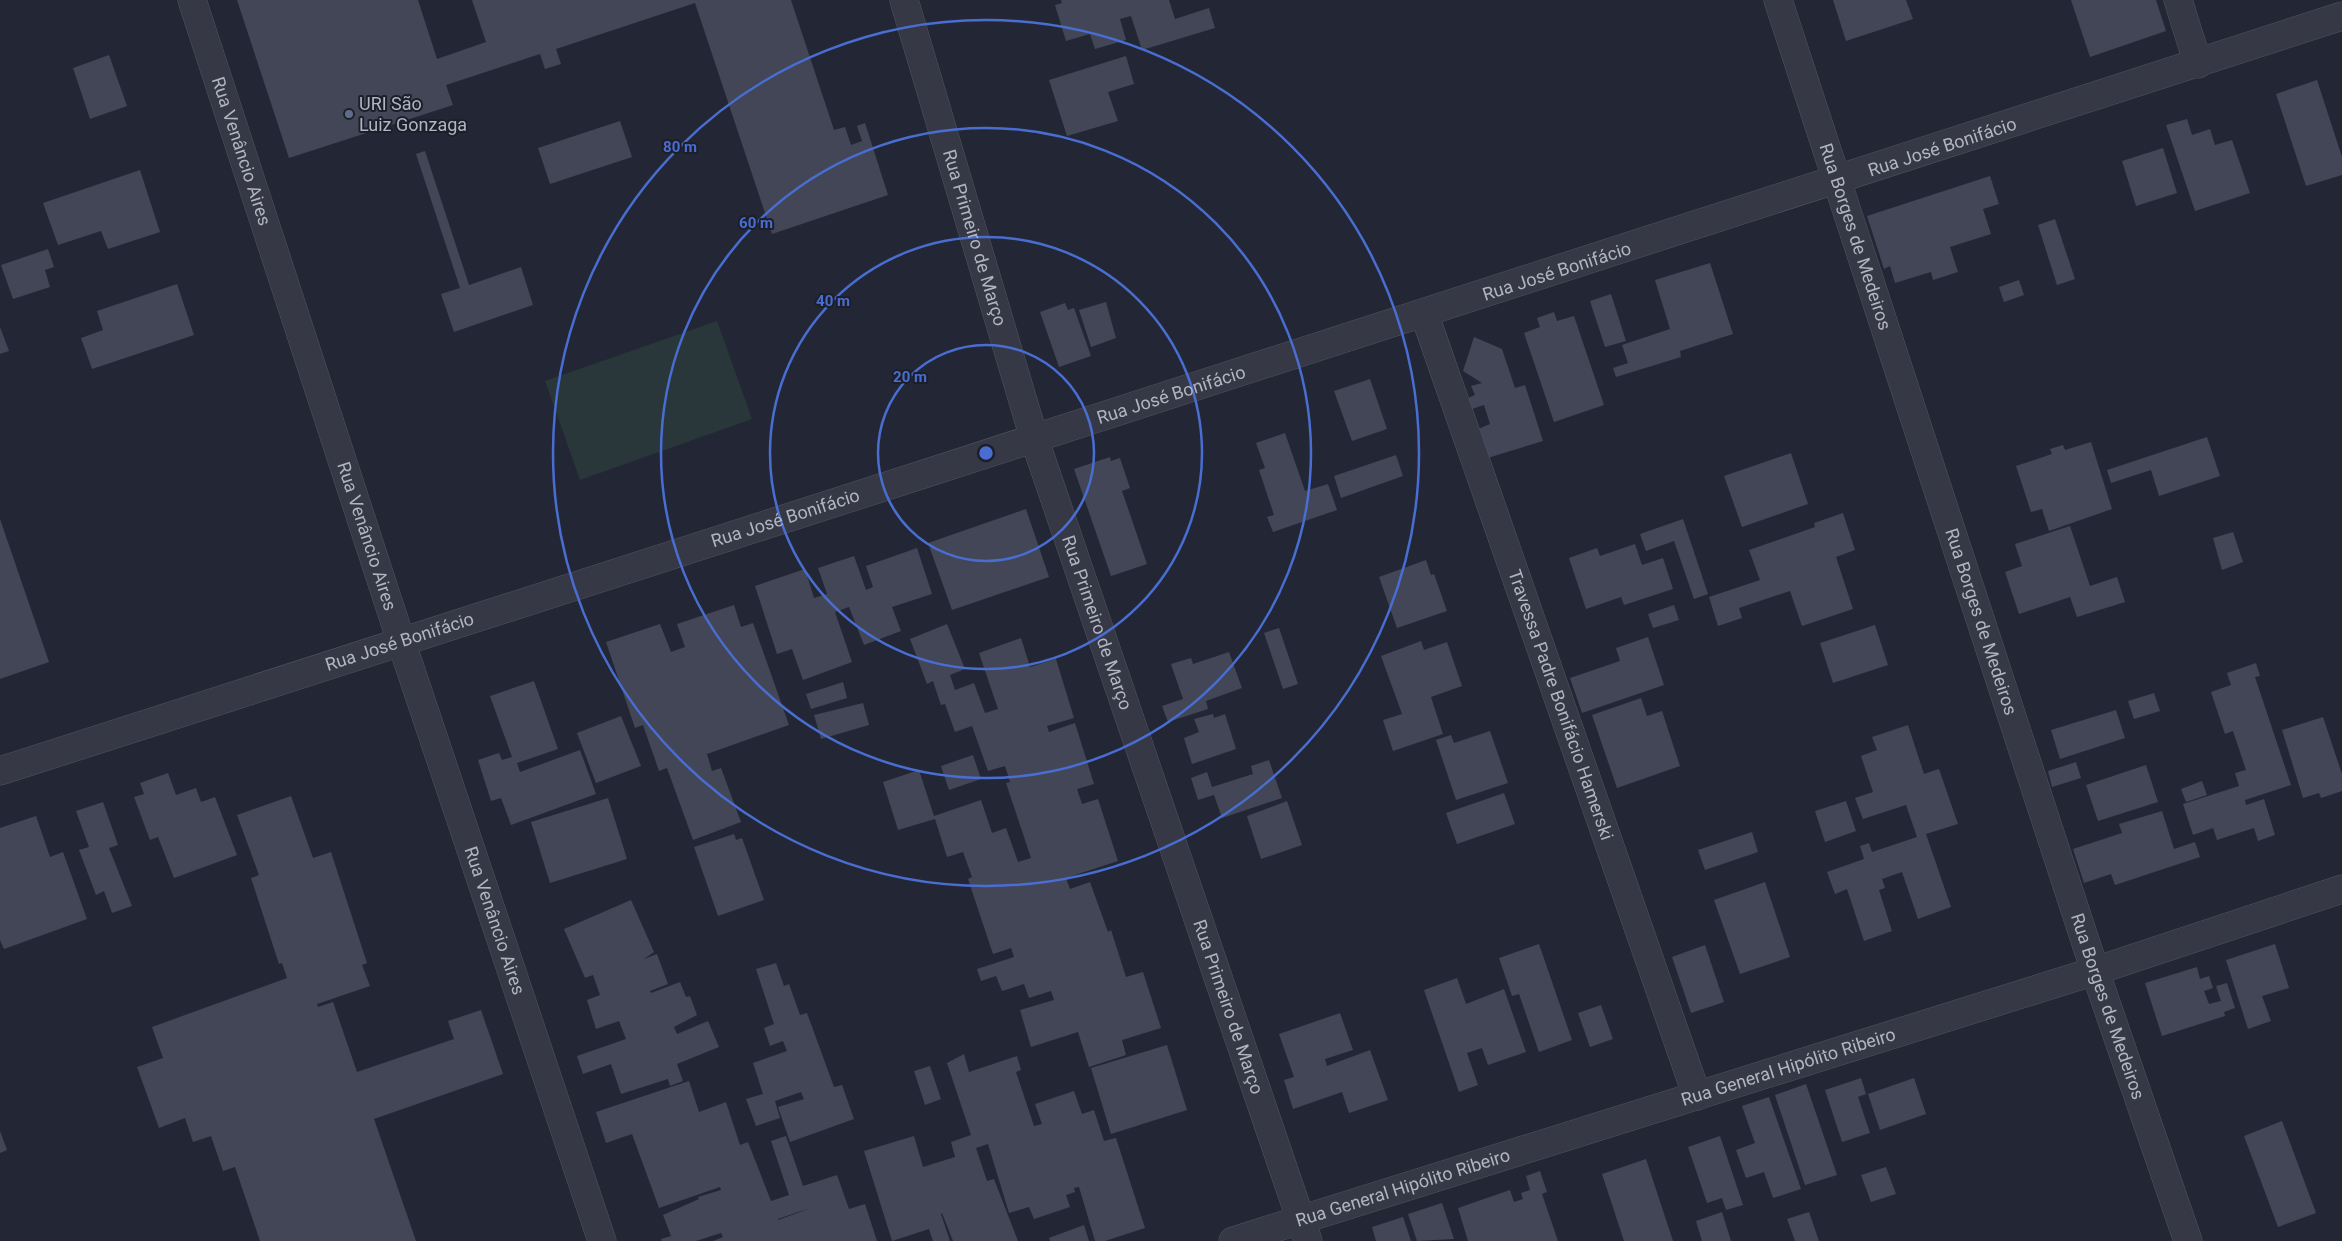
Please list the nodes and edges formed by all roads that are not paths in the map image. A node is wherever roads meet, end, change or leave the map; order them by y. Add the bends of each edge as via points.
1 (192, 0) edge
2 (904, 0) edge
3 (1778, 0) edge
4 (2178, 0) edge
5 (2342, 16) edge
6 (2198, 64) junction
7 (1837, 183) junction
8 (1424, 313) junction
9 (1034, 438) junction
10 (401, 641) junction
11 (0, 771) edge
12 (2342, 889) edge
13 (2095, 971) junction
14 (1697, 1096) junction
15 (1304, 1230) edge
16 (602, 1241) edge
17 (1233, 1241) edge
18 (2188, 1241) edge

1 - 10 street, Rua Venâncio Aires
2 - 9 street, Rua Primeiro de Março
3 - 7 street, Rua Borges de Medeiros
4 - 6 street
5 - 6 street, Rua José Bonifácio
6 - 7 street, Rua José Bonifácio
7 - 8 street, Rua José Bonifácio
7 - 13 street, Rua Borges de Medeiros
8 - 9 street, Rua José Bonifácio
8 - 14 street, Travessa Padre Bonifácio Hamerski
9 - 10 street, Rua José Bonifácio
9 - 15 street, Rua Primeiro de Março
10 - 11 street, Rua José Bonifácio
10 - 16 street, Rua Venâncio Aires
12 - 13 street, Rua General Hipólito Ribeiro
13 - 14 street, Rua General Hipólito Ribeiro
13 - 18 street, Rua Borges de Medeiros
14 - 15 street, Rua General Hipólito Ribeiro
15 - 17 street, Rua General Hipólito Ribeiro

